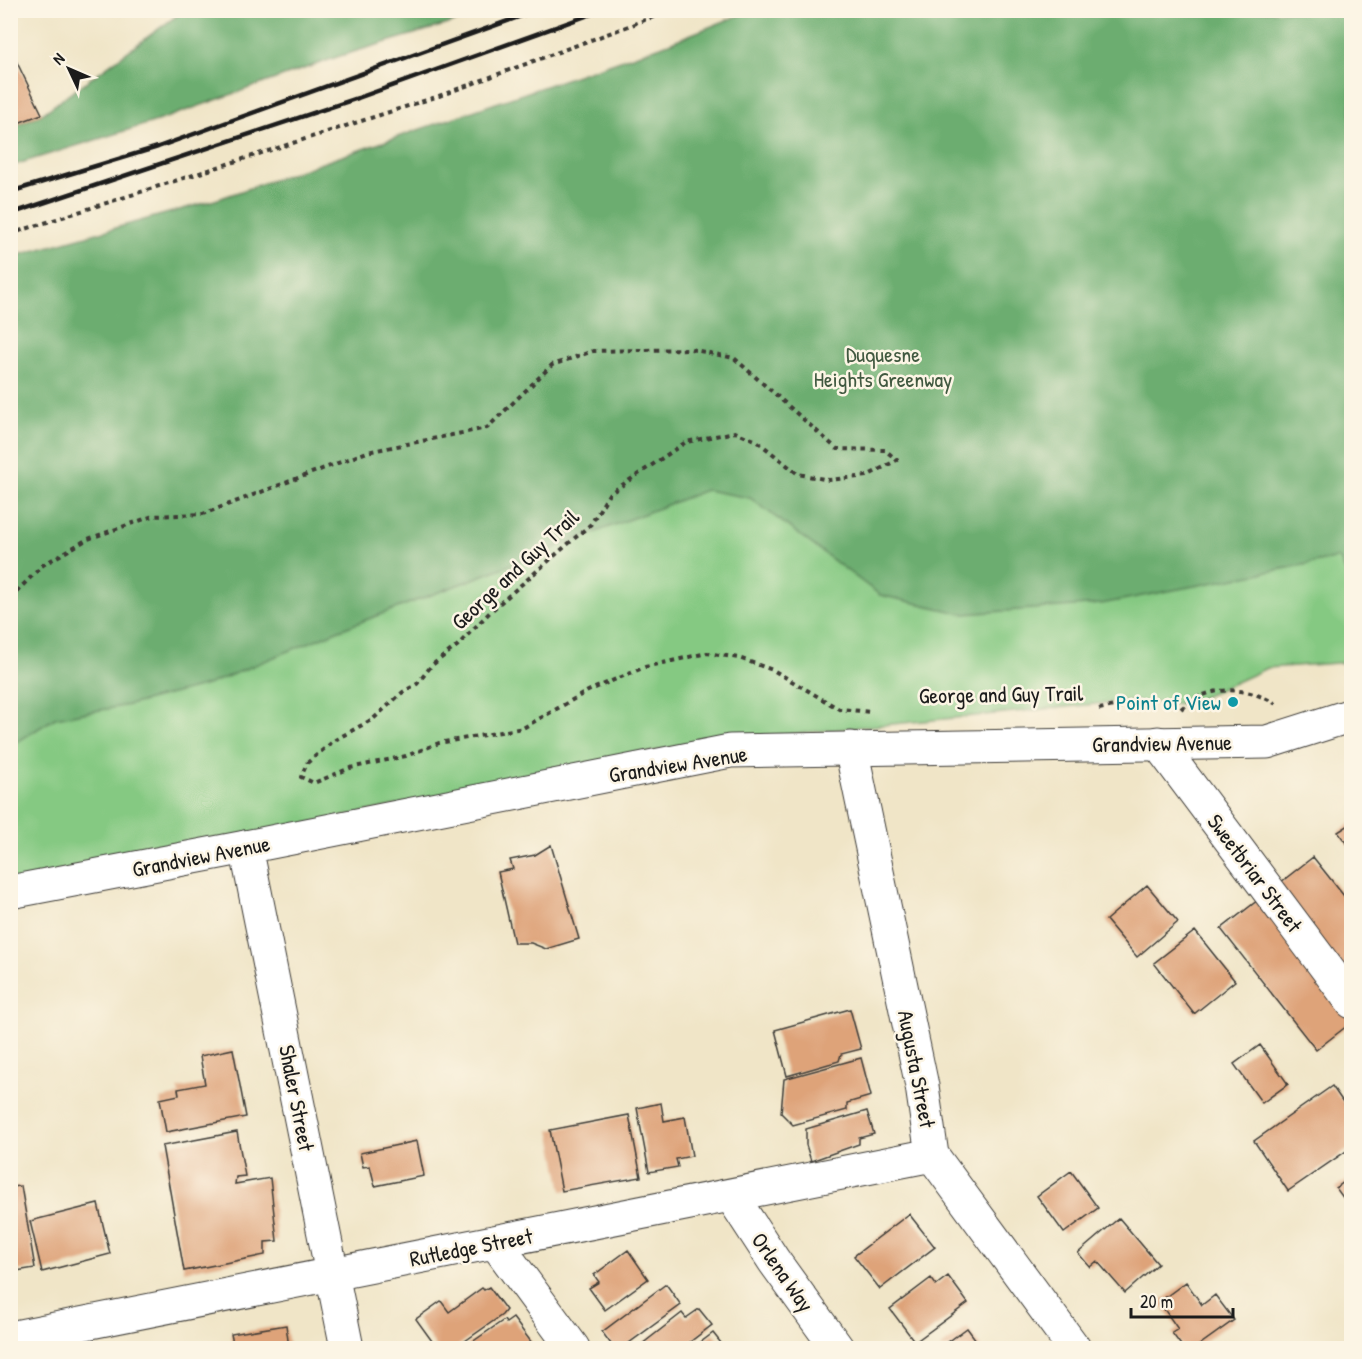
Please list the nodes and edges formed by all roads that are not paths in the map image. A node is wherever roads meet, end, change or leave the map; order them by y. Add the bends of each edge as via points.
1 (1352, 715) edge
2 (1158, 743) junction
3 (850, 748) junction
4 (246, 848) junction
5 (10, 892) edge
6 (1352, 1002) edge
7 (932, 1155) junction
8 (731, 1195) junction
9 (495, 1242) junction
10 (332, 1274) junction
11 (10, 1338) edge
12 (347, 1348) edge
13 (573, 1348) edge
14 (837, 1348) edge
15 (1074, 1348) edge

1 - 2 street, Grandview Avenue via 1267,742
2 - 3 street, Grandview Avenue
2 - 6 street, Sweetbriar Street
3 - 4 street, Grandview Avenue via 730,752
3 - 7 street, Augusta Street via 922,1086
4 - 5 street, Grandview Avenue
4 - 10 street, Shaler Street
7 - 8 street, Rutledge Street
7 - 15 street, Augusta Street
8 - 9 street, Rutledge Street
8 - 14 street, Orlena Way
9 - 10 street, Rutledge Street
9 - 13 street
10 - 11 street, Rutledge Street
10 - 12 street, Shaler Street

